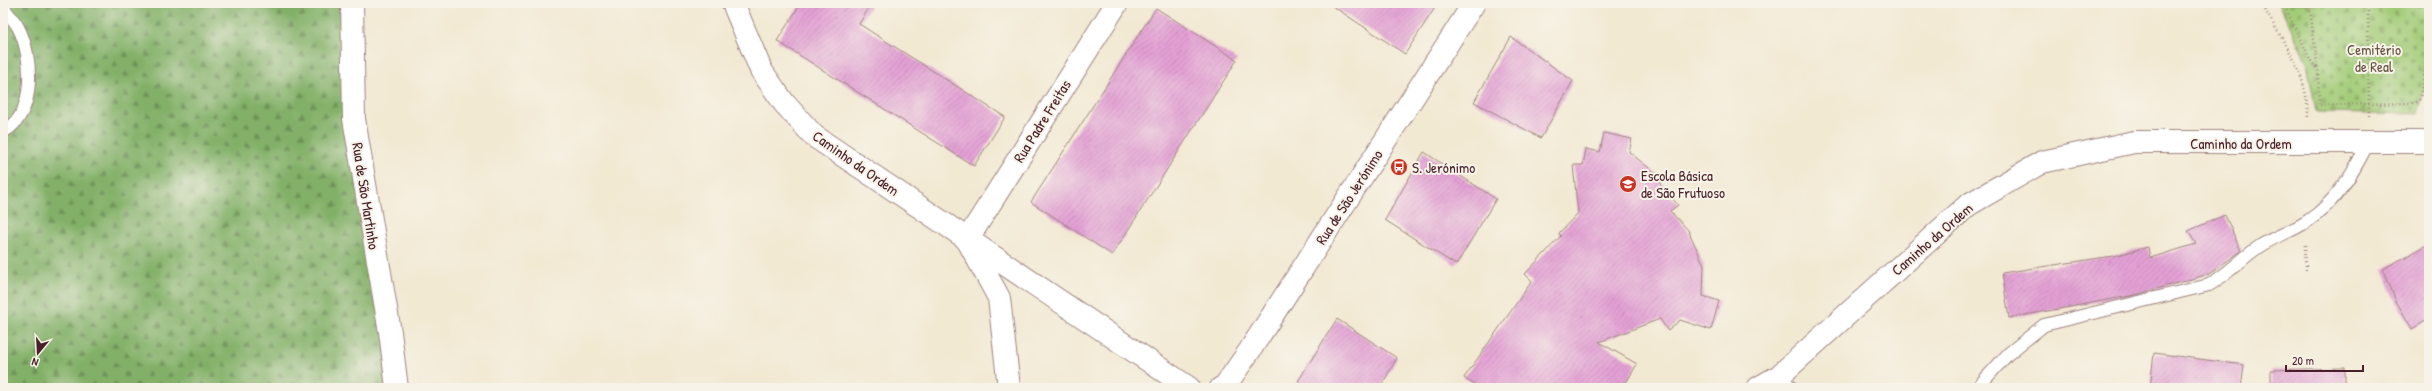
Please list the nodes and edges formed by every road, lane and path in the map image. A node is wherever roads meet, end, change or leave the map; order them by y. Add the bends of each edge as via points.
1 (352, 3) edge
2 (733, 3) edge
3 (1117, 3) edge
4 (2261, 3) edge
5 (2283, 3) edge
6 (2309, 3) edge
7 (2368, 3) edge
8 (2429, 4) edge
9 (1470, 6) edge
10 (3, 7) edge
11 (2429, 45) edge
12 (2318, 69) junction
13 (2308, 101) dead end
14 (2369, 104) junction
15 (3, 132) edge
16 (2427, 141) edge
17 (2368, 143) junction
18 (967, 240) junction
19 (1786, 382) edge
20 (397, 388) edge
21 (1009, 388) edge
22 (1189, 388) edge
23 (1221, 388) edge
24 (1758, 388) edge
25 (1978, 388) edge

1 - 20 street, Rua de São Martinho via 354,119
2 - 18 street, Caminho da Ordem via 761,70 784,103 814,136
3 - 18 street, Rua Padre Freitas
4 - 13 path via 2295,58
5 - 12 path via 2311,61
6 - 7 path
6 - 12 path
7 - 8 path
7 - 14 path
9 - 23 street, Rua de São Jerónimo via 1250,350
10 - 15 lane via 18,28 29,60 29,90 21,115
11 - 14 path via 2420,99 2416,104
12 - 14 path via 2319,105
14 - 17 path
16 - 17 street, Caminho da Ordem
17 - 19 street, Caminho da Ordem via 2134,142 2042,162 1968,205
17 - 25 lane via 2353,173 2334,197 2309,220 2260,245 2221,278 2209,285 2044,325 2008,354
18 - 21 street, Caminho da Ordem via 999,298
18 - 22 street, Caminho da Ordem
19 - 24 street, Caminho da Ordem

